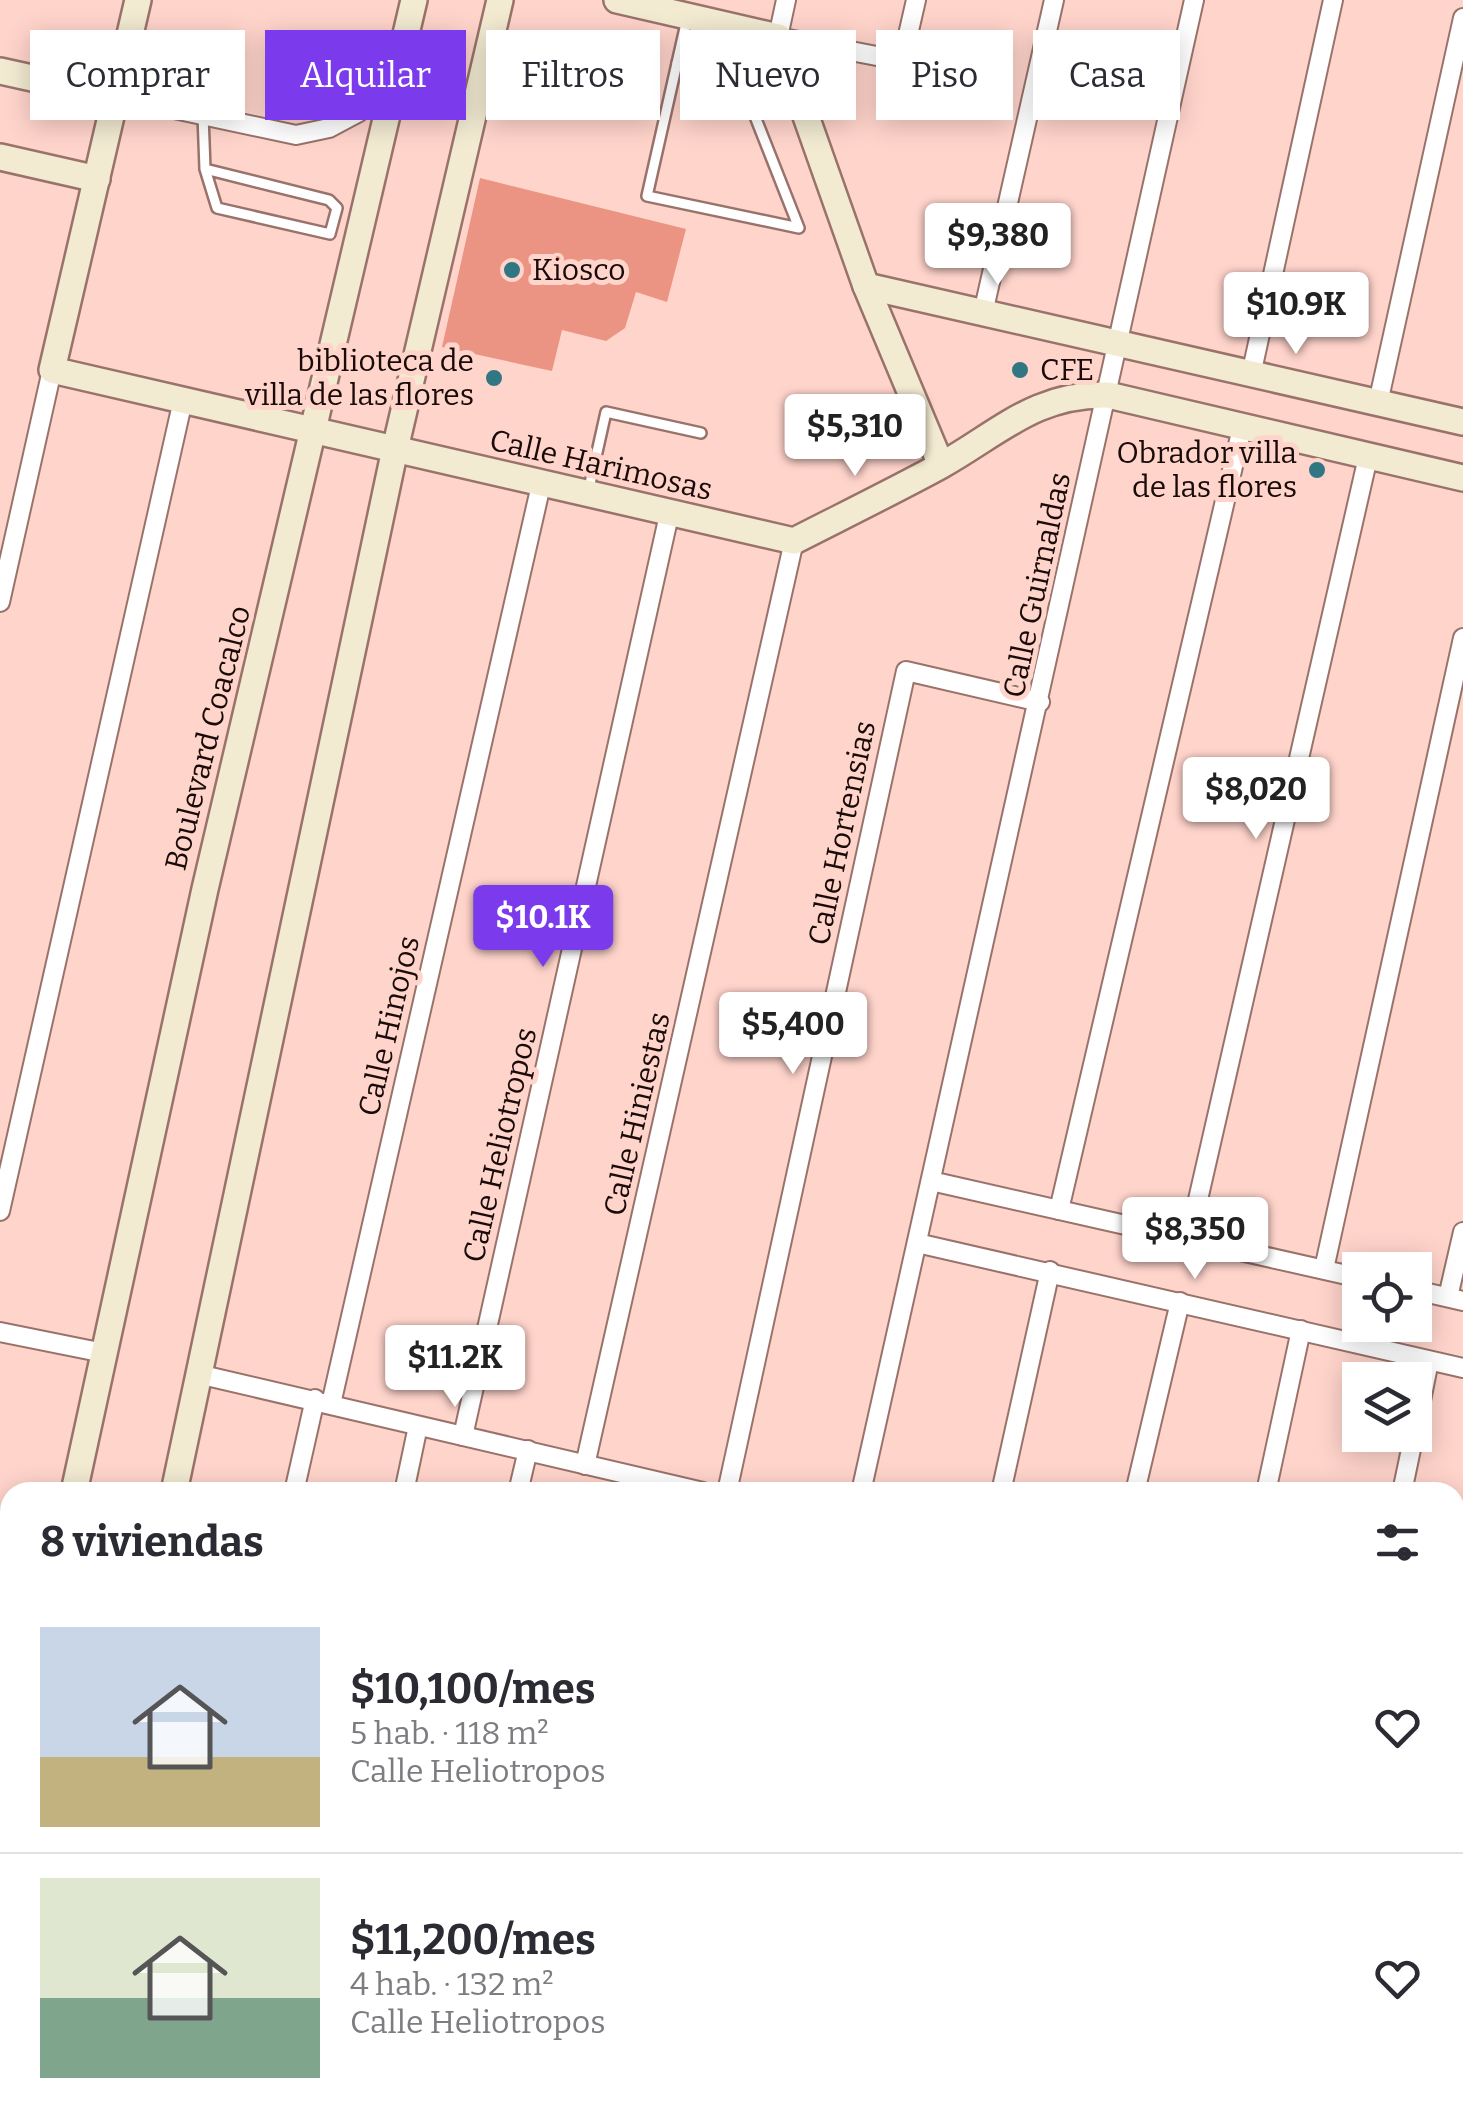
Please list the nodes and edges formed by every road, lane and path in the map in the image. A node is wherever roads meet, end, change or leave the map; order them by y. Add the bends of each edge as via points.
1 (138, 0) edge
2 (414, 0) edge
3 (500, 0) edge
4 (617, 0) edge
5 (786, 0) edge
6 (916, 0) edge
7 (1054, 0) edge
8 (1194, 0) edge
9 (1332, 0) edge
10 (646, 3) edge
11 (688, 16) junction
12 (1463, 18) edge
13 (718, 23) junction
14 (132, 30) edge
15 (406, 30) edge
16 (721, 30) edge
17 (750, 30) edge
18 (779, 30) edge
19 (856, 52) edge
20 (677, 63) junction
21 (680, 64) edge
22 (0, 71) edge
23 (30, 77) edge
24 (112, 120) edge
25 (203, 120) edge
26 (225, 120) edge
27 (341, 120) edge
28 (384, 120) edge
29 (756, 120) edge
30 (808, 120) edge
31 (0, 157) edge
32 (205, 169) junction
33 (97, 178) junction
34 (866, 286) junction
35 (982, 313) junction
36 (1118, 344) junction
37 (52, 370) junction
38 (1251, 375) junction
39 (1108, 395) junction
40 (183, 400) junction
41 (1378, 403) junction
42 (1463, 422) edge
43 (1242, 428) junction
44 (314, 432) junction
45 (701, 434) dead end
46 (396, 449) junction
47 (1368, 457) junction
48 (941, 465) junction
49 (1463, 478) edge
50 (541, 485) junction
51 (588, 496) junction
52 (669, 515) junction
53 (794, 542) junction
54 (0, 602) edge
55 (1463, 638) edge
56 (1040, 702) junction
57 (931, 1181) junction
58 (1059, 1210) junction
59 (0, 1211) edge
60 (1463, 1232) edge
61 (1189, 1239) junction
62 (917, 1244) junction
63 (1324, 1270) junction
64 (1050, 1271) junction
65 (1342, 1274) edge
66 (1456, 1299) edge
67 (1180, 1302) junction
68 (1301, 1330) junction
69 (0, 1332) edge
70 (104, 1353) junction
71 (1429, 1361) joint
72 (1463, 1368) edge
73 (198, 1374) junction
74 (323, 1401) junction
75 (418, 1426) junction
76 (463, 1436) junction
77 (528, 1450) junction
78 (1410, 1452) edge
79 (586, 1464) junction
80 (76, 1482) edge
81 (176, 1482) edge
82 (297, 1482) edge
83 (406, 1482) edge
84 (520, 1482) edge
85 (625, 1482) edge
86 (728, 1482) edge
87 (863, 1482) edge
88 (1002, 1482) edge
89 (1137, 1482) edge
90 (1268, 1482) edge
91 (1404, 1482) edge

1 - 14 street
2 - 15 street, Boulevard Coacalco
3 - 46 street
4 - 10 street
5 - 18 street
6 - 19 street via 898,57
7 - 35 street
8 - 36 street, Calle Guirnaldas
9 - 38 street
10 - 11 street
11 - 13 street
11 - 20 lane
12 - 41 street
13 - 16 lane
13 - 17 street
20 - 21 lane
20 - 29 lane via 646,196 799,228
22 - 23 street
24 - 33 street
25 - 32 lane
26 - 27 street via 296,136
28 - 44 street, Boulevard Coacalco
30 - 34 street
31 - 33 street
32 - 32 lane via 217,208 330,234 334,229 338,208 329,200
33 - 37 street
34 - 35 street
34 - 48 street
35 - 36 street
36 - 38 street
36 - 39 street, Calle Guirnaldas
37 - 40 street, Calle Harimosas
37 - 54 street
38 - 41 street
39 - 43 street
39 - 48 street via 1072,394 1040,404
39 - 56 street, Calle Guirnaldas
40 - 44 street, Calle Harimosas
40 - 59 street
41 - 42 street
43 - 47 street
43 - 58 street
44 - 46 street, Calle Harimosas
44 - 70 street, Boulevard Coacalco
45 - 51 lane via 606,412
46 - 50 street, Calle Harimosas
46 - 73 street
47 - 49 street
47 - 61 street
48 - 53 street
50 - 51 street, Calle Harimosas
50 - 74 street, Calle Hinojos
51 - 52 street, Calle Harimosas
52 - 53 street, Calle Harimosas
52 - 76 street, Calle Heliotropos
53 - 79 street, Calle Hiniestas
55 - 63 street
56 - 57 street, Calle Guirnaldas
56 - 86 street, Calle Hortensias via 906,672
57 - 58 street
57 - 62 street, Calle Guirnaldas
58 - 61 street
60 - 66 street
61 - 63 street
62 - 64 street
62 - 87 street, Calle Guirnaldas
63 - 65 street
64 - 67 street
64 - 88 street
67 - 68 street
67 - 89 street
68 - 71 street
68 - 90 street
69 - 70 street
70 - 80 street, Boulevard Coacalco
71 - 72 street
73 - 74 street
73 - 81 street
74 - 75 street
74 - 82 street, Calle Hinojos
75 - 76 street
75 - 83 street
76 - 77 street
77 - 79 street
77 - 84 street
78 - 91 street
79 - 85 street

